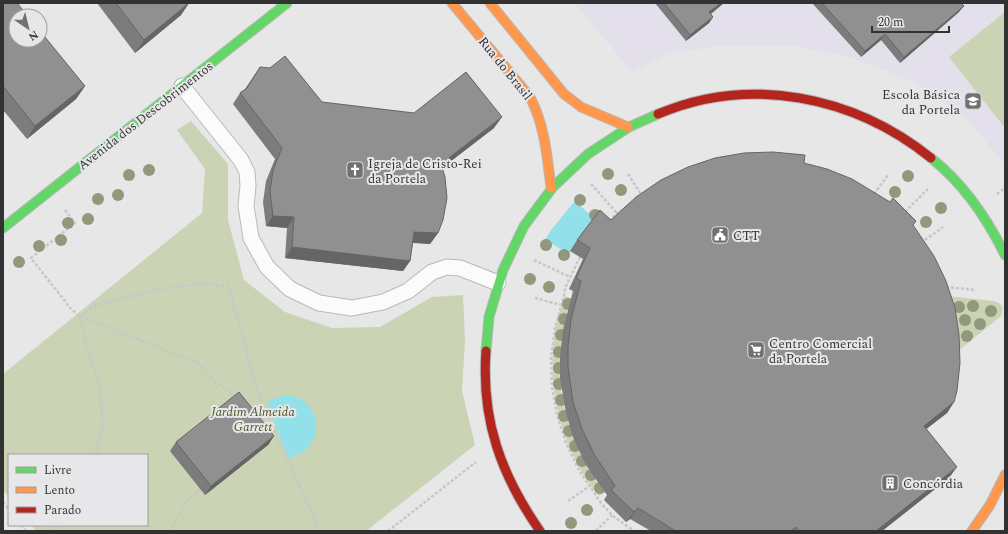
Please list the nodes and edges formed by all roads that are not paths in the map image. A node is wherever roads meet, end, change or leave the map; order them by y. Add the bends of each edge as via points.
1 (287, 3) edge
2 (452, 3) edge
3 (490, 3) edge
4 (182, 86) junction
5 (628, 127) junction
6 (551, 188) junction
7 (3, 228) edge
8 (1005, 255) edge
9 (498, 283) junction
10 (1005, 476) edge
11 (540, 531) edge
12 (972, 531) edge

1 - 4 main road, Avenida dos Descobrimentos
2 - 6 main road, Rua do Brasil via 536,107 543,127
3 - 5 main road via 564,94 581,107
4 - 7 main road, Avenida dos Descobrimentos
4 - 9 lane via 241,160 248,186 246,206 251,238 267,267 290,289 319,304 352,308 383,302 408,291 432,272 447,267 460,268
5 - 6 main road via 587,153
5 - 8 main road via 674,107 706,98 739,94 798,97 836,106 867,117 896,132 928,154 970,196 989,223
6 - 9 main road via 523,227
9 - 11 main road via 488,319 484,351 489,417 497,449 509,480
10 - 12 main road via 990,505

